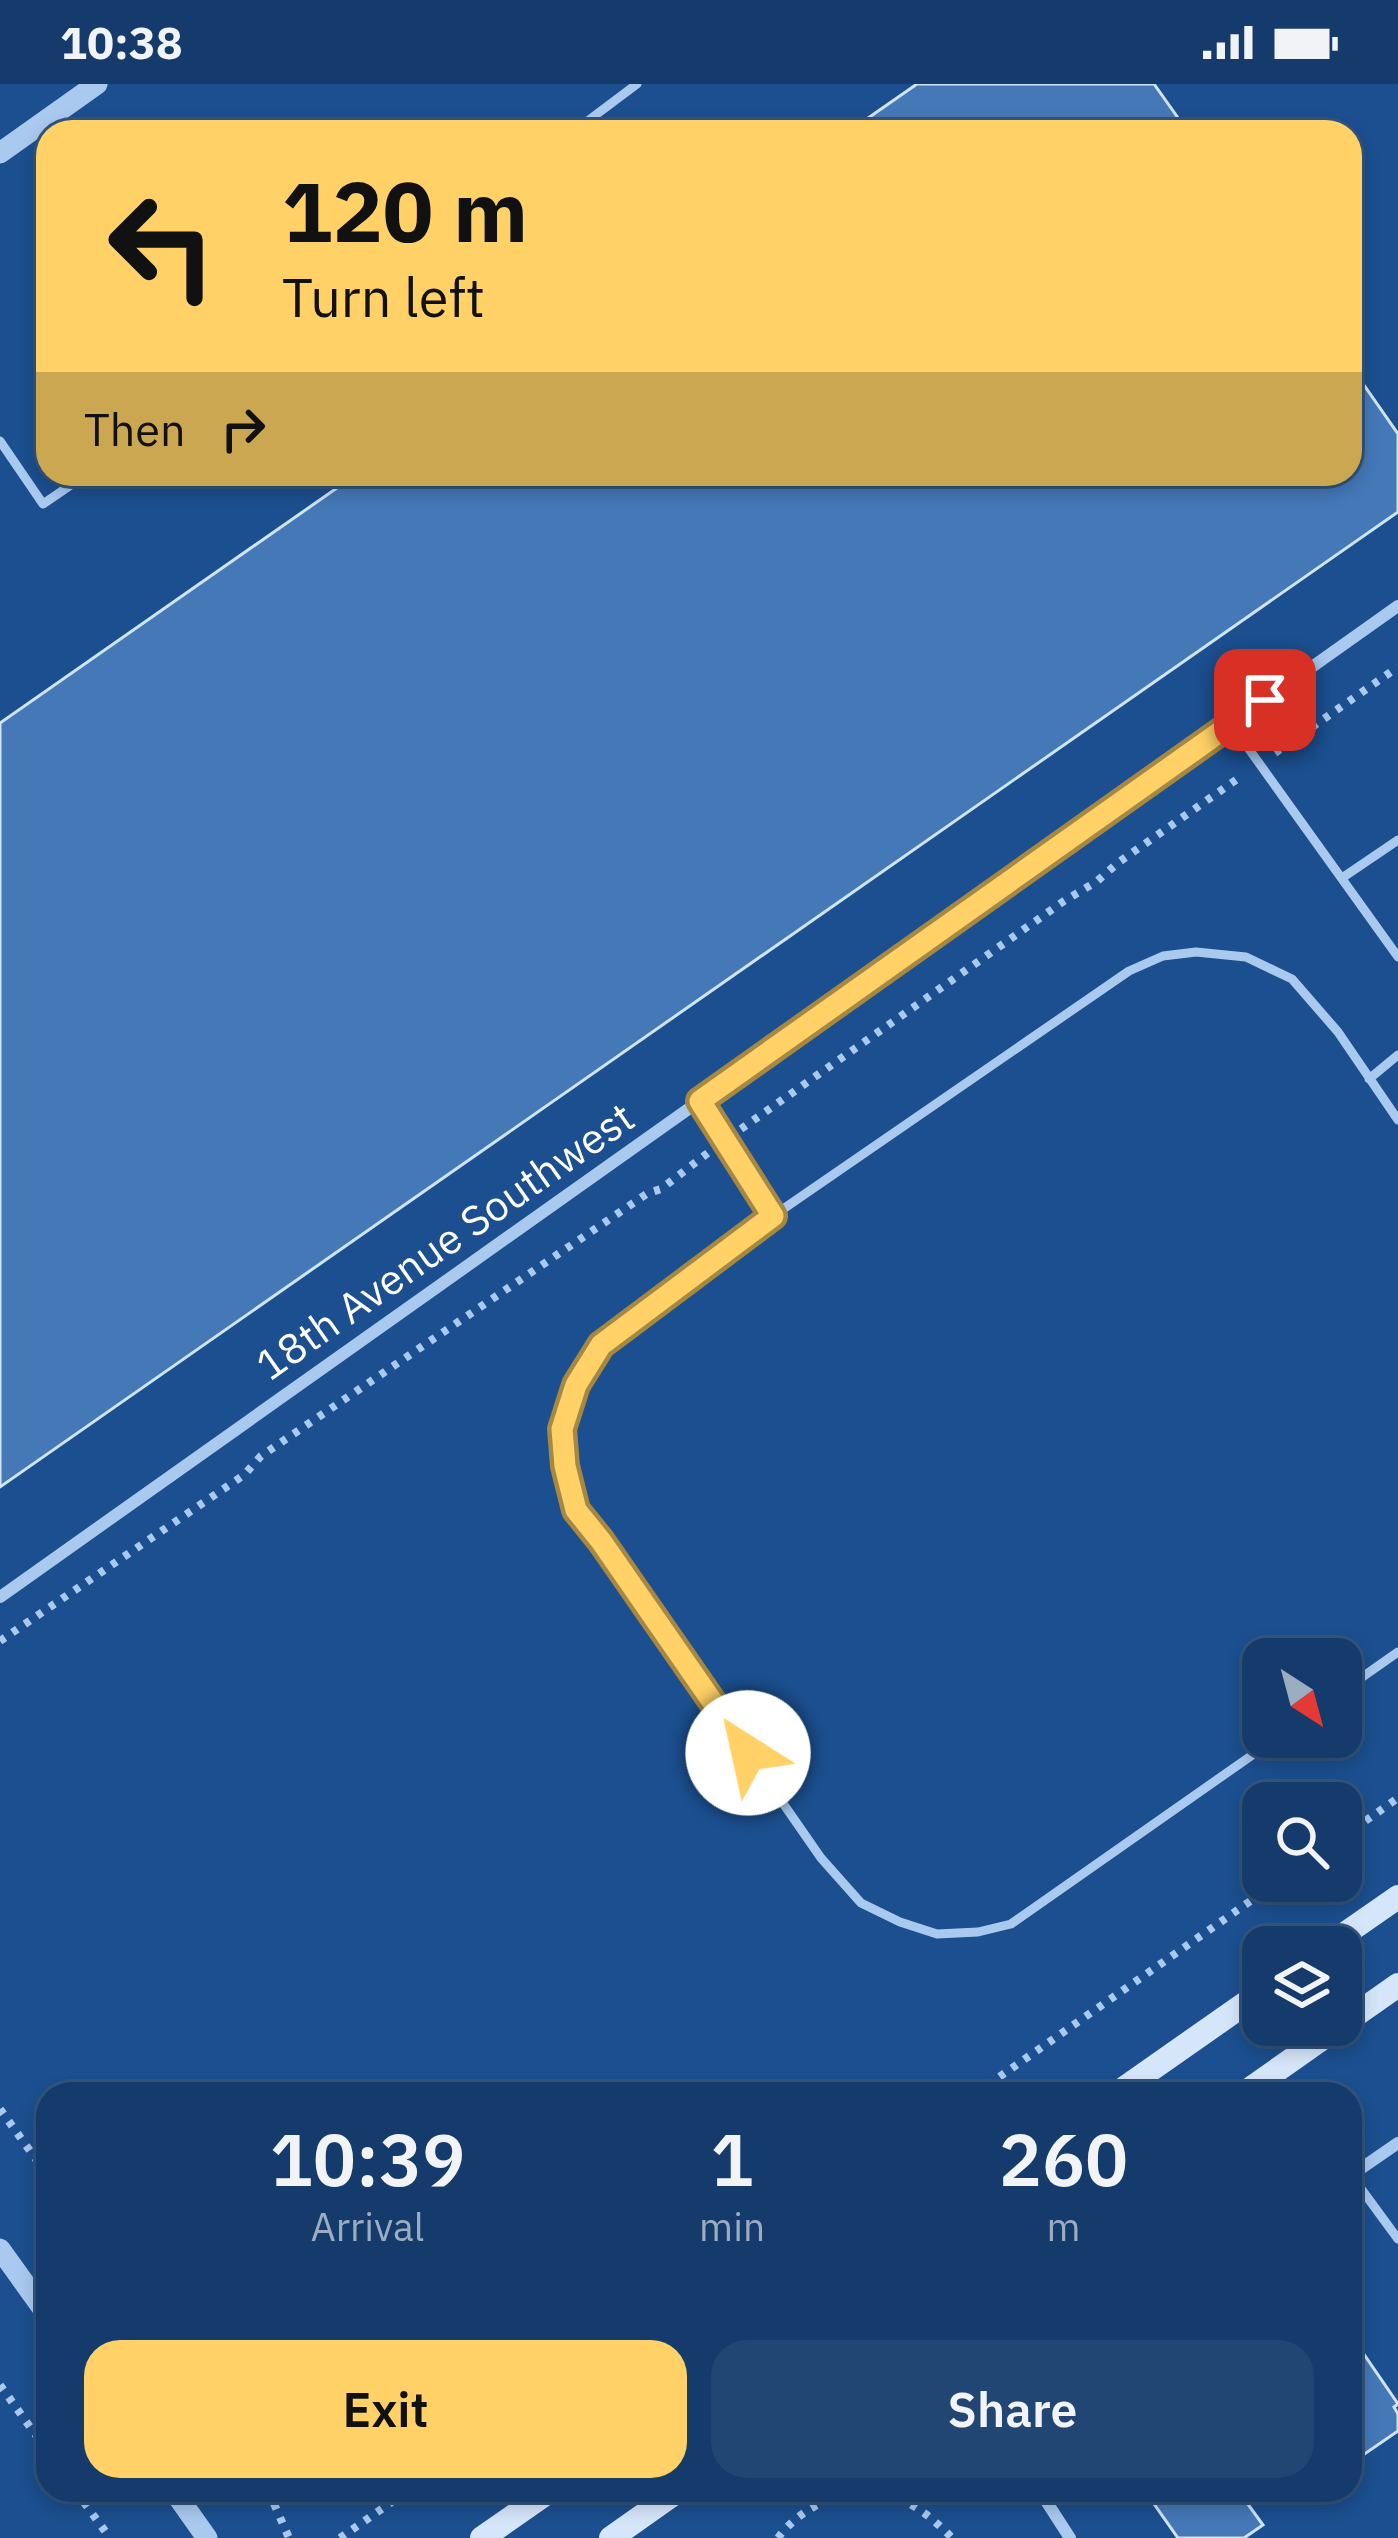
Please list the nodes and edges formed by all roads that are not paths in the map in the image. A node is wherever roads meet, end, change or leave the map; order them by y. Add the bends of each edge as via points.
1 (97, 84) edge
2 (637, 84) edge
3 (46, 120) edge
4 (589, 120) edge
5 (36, 127) edge
6 (0, 153) edge
7 (0, 440) edge
8 (70, 486) edge
9 (1398, 606) edge
10 (1231, 724) junction
11 (1398, 840) edge
12 (1342, 878) junction
13 (1398, 957) edge
14 (1398, 1055) edge
15 (1369, 1078) junction
16 (700, 1101) junction
17 (1398, 1120) edge
18 (773, 1216) junction
19 (0, 1597) edge
20 (1398, 1652) edge
21 (1362, 1677) edge
22 (1248, 1758) edge
23 (1398, 1897) edge
24 (1356, 1926) edge
25 (1398, 1985) edge
26 (1242, 2006) edge
27 (1133, 2082) edge
28 (1260, 2082) edge
29 (1398, 2143) edge
30 (1362, 2168) edge
31 (1362, 2191) edge
32 (1398, 2239) edge
33 (0, 2249) edge
34 (36, 2299) edge
35 (181, 2502) edge
36 (534, 2502) edge
37 (663, 2502) edge
38 (1047, 2502) edge
39 (207, 2538) edge
40 (482, 2538) edge
41 (611, 2538) edge
42 (1070, 2538) edge

1 - 3 street
2 - 4 lane
5 - 6 street
7 - 8 lane via 43,504
9 - 10 street, 18th Avenue Southwest
10 - 12 lane
10 - 16 street, 18th Avenue Southwest
11 - 12 lane
12 - 13 lane
14 - 15 lane
15 - 17 lane
15 - 18 lane via 1292,979 1246,957 1163,956 1129,971
16 - 18 lane
16 - 19 street, 18th Avenue Southwest
18 - 22 lane via 601,1345 562,1429 565,1466 576,1510 861,1904 937,1934 1011,1924
20 - 21 lane
23 - 24 main road
25 - 28 main road
26 - 27 main road
29 - 30 street
31 - 32 lane
33 - 34 street
35 - 39 street
36 - 40 main road
37 - 41 main road
38 - 42 street

